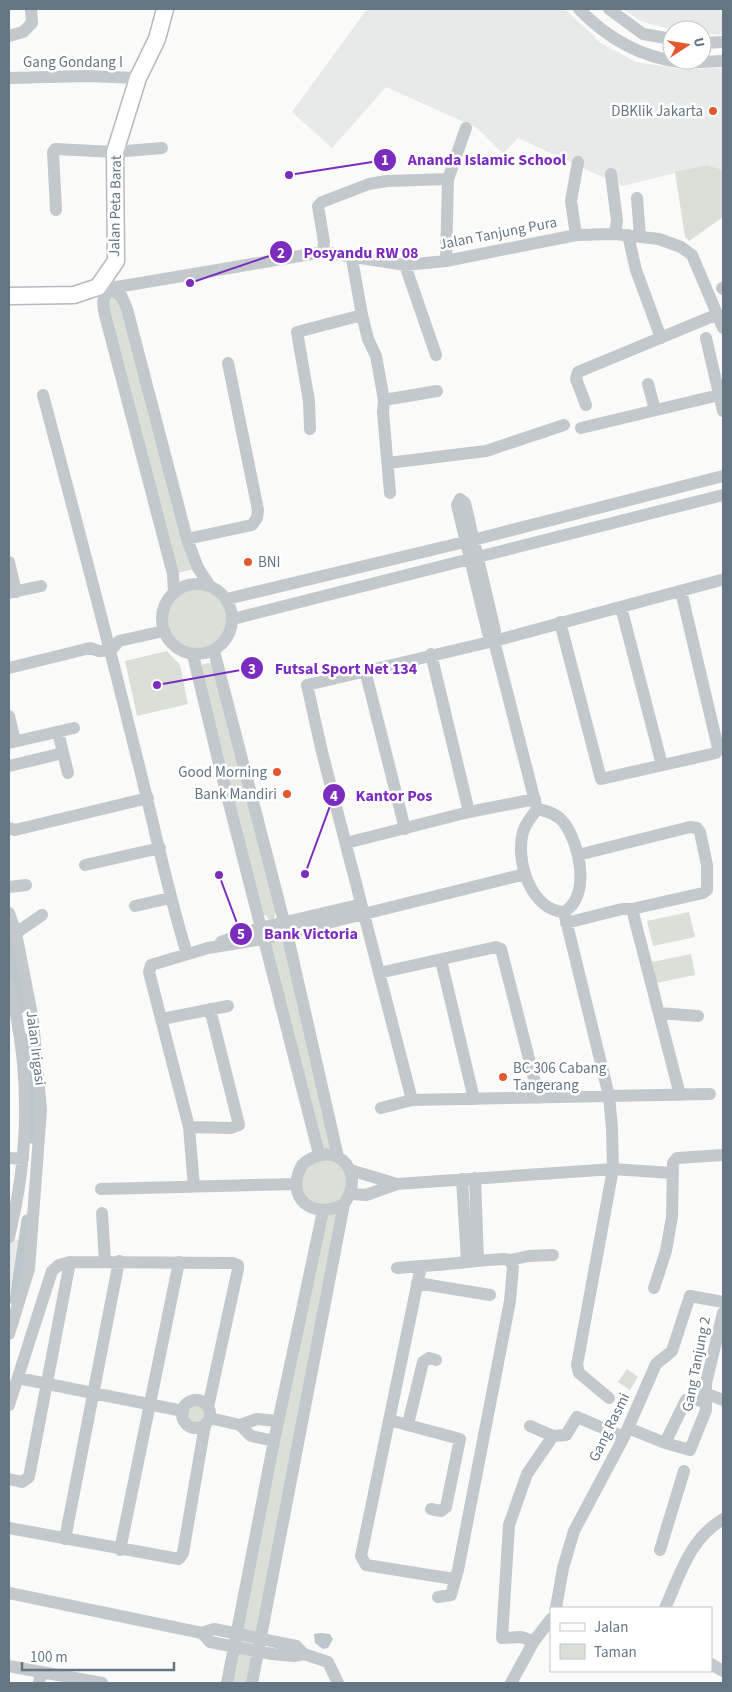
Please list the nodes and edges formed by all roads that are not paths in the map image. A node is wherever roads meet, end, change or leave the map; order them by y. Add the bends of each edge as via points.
1 (32, 9) edge
2 (165, 9) edge
3 (579, 9) edge
4 (600, 9) edge
5 (609, 9) edge
6 (590, 21) junction
7 (9, 36) edge
8 (662, 37) edge
9 (723, 61) edge
10 (9, 78) edge
11 (138, 78) junction
12 (466, 128) dead end
13 (162, 148) dead end
14 (115, 152) junction
15 (578, 162) dead end
16 (611, 174) dead end
17 (448, 179) junction
18 (637, 198) dead end
19 (56, 210) dead end
20 (576, 235) junction
21 (628, 235) junction
22 (323, 252) junction
23 (352, 258) junction
24 (446, 261) junction
25 (405, 265) junction
26 (109, 282) junction
27 (9, 296) edge
28 (718, 314) junction
29 (362, 315) junction
30 (723, 328) edge
31 (661, 338) junction
32 (706, 338) dead end
33 (436, 355) dead end
34 (141, 363) junction
35 (228, 363) dead end
36 (119, 370) junction
37 (648, 384) dead end
38 (438, 391) dead end
39 (43, 395) dead end
40 (719, 395) junction
41 (384, 400) junction
42 (586, 405) dead end
43 (655, 410) junction
44 (723, 411) edge
45 (564, 425) dead end
46 (581, 428) dead end
47 (310, 429) dead end
48 (388, 464) junction
49 (723, 476) edge
50 (390, 493) dead end
51 (723, 495) edge
52 (187, 539) junction
53 (469, 540) junction
54 (474, 560) junction
55 (9, 562) edge
56 (721, 580) dead end
57 (41, 586) dead end
58 (210, 586) junction
59 (681, 591) junction
60 (12, 592) edge
61 (174, 593) junction
62 (227, 599) junction
63 (621, 607) junction
64 (233, 619) junction
65 (560, 622) junction
66 (164, 631) junction
67 (494, 641) junction
68 (113, 643) junction
69 (214, 651) junction
70 (432, 654) junction
71 (193, 655) junction
72 (9, 668) edge
73 (365, 670) junction
74 (9, 716) edge
75 (74, 728) dead end
76 (58, 732) junction
77 (12, 742) edge
78 (63, 753) junction
79 (662, 765) junction
80 (9, 766) edge
81 (68, 773) dead end
82 (148, 798) junction
83 (536, 804) junction
84 (469, 812) junction
85 (9, 828) edge
86 (405, 829) junction
87 (346, 843) junction
88 (160, 848) junction
89 (578, 855) junction
90 (85, 865) dead end
91 (525, 874) junction
92 (26, 885) dead end
93 (9, 887) edge
94 (170, 898) junction
95 (135, 906) dead end
96 (367, 909) junction
97 (632, 910) junction
98 (9, 912) edge
99 (42, 915) dead end
100 (565, 918) junction
101 (286, 928) junction
102 (16, 933) junction
103 (262, 934) junction
104 (187, 954) junction
105 (441, 960) junction
106 (379, 973) junction
107 (9, 983) edge
108 (228, 1006) dead end
109 (210, 1009) junction
110 (659, 1013) junction
111 (698, 1016) dead end
112 (162, 1019) junction
113 (32, 1091) junction
114 (710, 1094) dead end
115 (680, 1095) junction
116 (609, 1096) junction
117 (539, 1098) junction
118 (474, 1099) junction
119 (412, 1100) junction
120 (381, 1108) dead end
121 (189, 1127) junction
122 (319, 1154) junction
123 (723, 1155) edge
124 (338, 1157) junction
125 (9, 1158) edge
126 (23, 1159) junction
127 (613, 1169) junction
128 (350, 1170) junction
129 (672, 1174) junction
130 (469, 1178) junction
131 (296, 1184) junction
132 (398, 1184) junction
133 (194, 1187) junction
134 (101, 1190) dead end
135 (348, 1199) junction
136 (323, 1211) junction
137 (102, 1213) dead end
138 (9, 1237) edge
139 (553, 1255) dead end
140 (510, 1260) junction
141 (473, 1261) junction
142 (70, 1262) junction
143 (105, 1262) junction
144 (119, 1262) junction
145 (179, 1262) junction
146 (421, 1266) junction
147 (397, 1268) dead end
148 (417, 1283) junction
149 (654, 1288) dead end
150 (490, 1295) dead end
151 (723, 1302) edge
152 (723, 1313) edge
153 (9, 1334) edge
154 (436, 1360) dead end
155 (18, 1378) junction
156 (47, 1384) junction
157 (94, 1393) junction
158 (609, 1398) dead end
159 (705, 1398) junction
160 (723, 1400) edge
161 (149, 1404) junction
162 (9, 1405) edge
163 (182, 1411) junction
164 (208, 1417) junction
165 (389, 1420) junction
166 (278, 1421) junction
167 (408, 1424) junction
168 (240, 1425) junction
169 (530, 1426) dead end
170 (626, 1432) junction
171 (552, 1436) junction
172 (274, 1441) junction
173 (665, 1443) junction
174 (684, 1471) dead end
175 (9, 1479) edge
176 (431, 1509) dead end
177 (723, 1519) edge
178 (9, 1528) edge
179 (65, 1539) junction
180 (120, 1550) junction
181 (660, 1550) dead end
182 (454, 1579) junction
183 (9, 1593) edge
184 (450, 1596) dead end
185 (556, 1607) edge
186 (665, 1607) edge
187 (550, 1620) edge
188 (202, 1633) junction
189 (237, 1633) junction
190 (534, 1641) junction
191 (260, 1645) junction
192 (234, 1646) junction
193 (712, 1665) edge
194 (9, 1666) edge
195 (723, 1671) edge
196 (40, 1678) edge
197 (95, 1683) edge
198 (227, 1683) edge
199 (252, 1683) edge
200 (338, 1683) edge
201 (511, 1683) edge

1 - 7 street via 32,23 23,32
2 - 11 main road, Jalan Peta Barat via 157,40
3 - 6 street
4 - 6 street
5 - 8 street via 643,34
6 - 9 street via 614,40 634,50 681,62
10 - 11 street, Gang Gondang I
11 - 14 main road, Jalan Peta Barat
12 - 17 street
13 - 14 street
14 - 19 street via 54,150
14 - 26 main road, Jalan Peta Barat via 116,261
15 - 20 street via 571,201
16 - 21 street via 617,221
17 - 22 street via 368,184 322,202 318,206
17 - 24 street
18 - 21 street
20 - 21 street, Jalan Tanjung Pura
20 - 24 street, Jalan Tanjung Pura
21 - 28 street, Jalan Tanjung Pura via 660,239 692,255
21 - 31 street via 636,270
22 - 23 street, Jalan Tanjung Pura
22 - 26 street, Jalan Tanjung Pura
23 - 25 street, Jalan Tanjung Pura
23 - 29 street
24 - 25 street, Jalan Tanjung Pura
25 - 33 street
26 - 27 main road, Jalan Peta Barat via 74,295
26 - 34 street via 122,296
26 - 36 street via 102,302
28 - 30 street, Jalan Tanjung Pura
28 - 31 street
29 - 41 street via 376,356
29 - 47 street via 297,332 309,401
31 - 42 street via 578,372 576,379
32 - 40 street
34 - 36 street
34 - 52 street
35 - 52 street via 257,518 252,525
36 - 61 street via 173,574
37 - 43 street
38 - 41 street
39 - 68 street
40 - 43 street
40 - 44 street
41 - 48 street
43 - 46 street
45 - 48 street via 486,451
48 - 50 street
49 - 53 street
51 - 54 street
52 - 58 street via 198,568
53 - 54 street
53 - 62 street
54 - 64 street
54 - 67 street via 495,631
55 - 60 street
56 - 59 street
57 - 60 street
58 - 61 street via 188,585
58 - 62 street
59 - 63 street
59 - 79 street via 718,748 716,753
61 - 66 street via 164,607
62 - 64 street
63 - 65 street
63 - 79 street
64 - 69 street via 229,637
65 - 67 street
65 - 79 street via 599,777 604,779
66 - 68 street
66 - 71 street via 177,648
67 - 70 street
67 - 83 street
68 - 72 street via 97,641 90,648
68 - 82 street
69 - 71 street
69 - 101 street
70 - 73 street
70 - 84 street
71 - 103 street
73 - 86 street
73 - 87 street via 309,684 306,688
74 - 77 street
75 - 76 street
76 - 77 street
76 - 78 street
78 - 80 street
78 - 81 street
82 - 85 street via 15,830
82 - 88 street
83 - 84 street
83 - 89 street via 564,823
83 - 91 street via 523,831 521,849
84 - 86 street
86 - 87 street
87 - 96 street
88 - 90 street
88 - 94 street
89 - 97 street via 690,827 697,828 706,864 706,892
89 - 100 street via 580,886
91 - 96 street
91 - 100 street via 541,901
92 - 93 street
94 - 95 street
94 - 104 street
96 - 101 street
96 - 106 street
97 - 100 street
97 - 110 street
98 - 102 street
99 - 102 street
100 - 116 street
101 - 103 street
101 - 124 street
102 - 113 street via 33,1020
103 - 104 street
103 - 122 street
104 - 112 street via 149,968
105 - 106 street
105 - 117 street via 496,947 501,949
105 - 118 street
106 - 119 street
107 - 113 street, Jalan Irigasi
108 - 109 street
109 - 112 street
109 - 121 street via 239,1125 231,1128
110 - 111 street
110 - 115 street
112 - 121 street
113 - 126 street, Jalan Irigasi via 27,1109
113 - 153 street via 39,1148 29,1270
114 - 115 street
115 - 116 street
116 - 117 street
116 - 127 street
117 - 118 street
118 - 119 street
119 - 120 street
121 - 133 street
122 - 124 street
122 - 131 street via 302,1165
123 - 129 street via 677,1158
124 - 128 street
125 - 126 street
126 - 138 street, Jalan Irigasi
127 - 129 street
127 - 130 street
127 - 158 street via 577,1365 579,1373
128 - 132 street
128 - 135 street via 354,1181
129 - 149 street via 672,1216
130 - 132 street
130 - 141 street
131 - 133 street
131 - 136 street via 304,1203
132 - 135 street
133 - 134 street
135 - 136 street via 332,1210
135 - 191 street
136 - 166 street
137 - 143 street
139 - 140 street
140 - 141 street
140 - 182 street via 513,1267 510,1301
141 - 146 street via 458,1265
142 - 143 street
142 - 155 street via 52,1271
142 - 156 street
143 - 144 street
144 - 145 street
144 - 157 street
145 - 161 street
145 - 164 street via 238,1265
146 - 147 street
146 - 148 street
148 - 150 street
148 - 165 street
151 - 170 street, Gang Rasmi via 690,1296 672,1351 656,1364
152 - 159 street, Gang Tanjung 2
154 - 167 street via 429,1358 423,1362
155 - 156 street
155 - 162 street
156 - 157 street
156 - 175 street via 29,1477 22,1482
157 - 161 street
157 - 179 street
159 - 160 street
159 - 173 street via 686,1400
159 - 173 street, Gang Tanjung 2 via 706,1410 690,1450
161 - 163 street
161 - 180 street
163 - 164 street via 192,1401 203,1402
163 - 164 street via 183,1420 189,1427 199,1428
164 - 168 street
164 - 180 street via 182,1556 175,1559
165 - 167 street
165 - 182 street via 361,1556 363,1561 366,1565
166 - 168 street via 256,1419
166 - 172 street
167 - 176 street via 463,1440 446,1507 441,1511
168 - 172 street via 251,1436
169 - 171 street
170 - 171 street via 577,1417 566,1435
170 - 173 street
170 - 185 street, Gang Rasmi via 574,1530
171 - 190 street via 527,1474 509,1525 502,1638 521,1637
172 - 189 street
174 - 181 street
177 - 186 street via 694,1542
178 - 179 street
179 - 180 street
182 - 184 street
183 - 188 street
187 - 190 street
188 - 189 street via 212,1629
188 - 192 street via 210,1642
189 - 191 street
189 - 192 street
190 - 201 street
191 - 192 street
191 - 199 street
191 - 200 street via 296,1646 304,1654 328,1662
192 - 198 street
193 - 195 street
194 - 196 street
196 - 197 street

